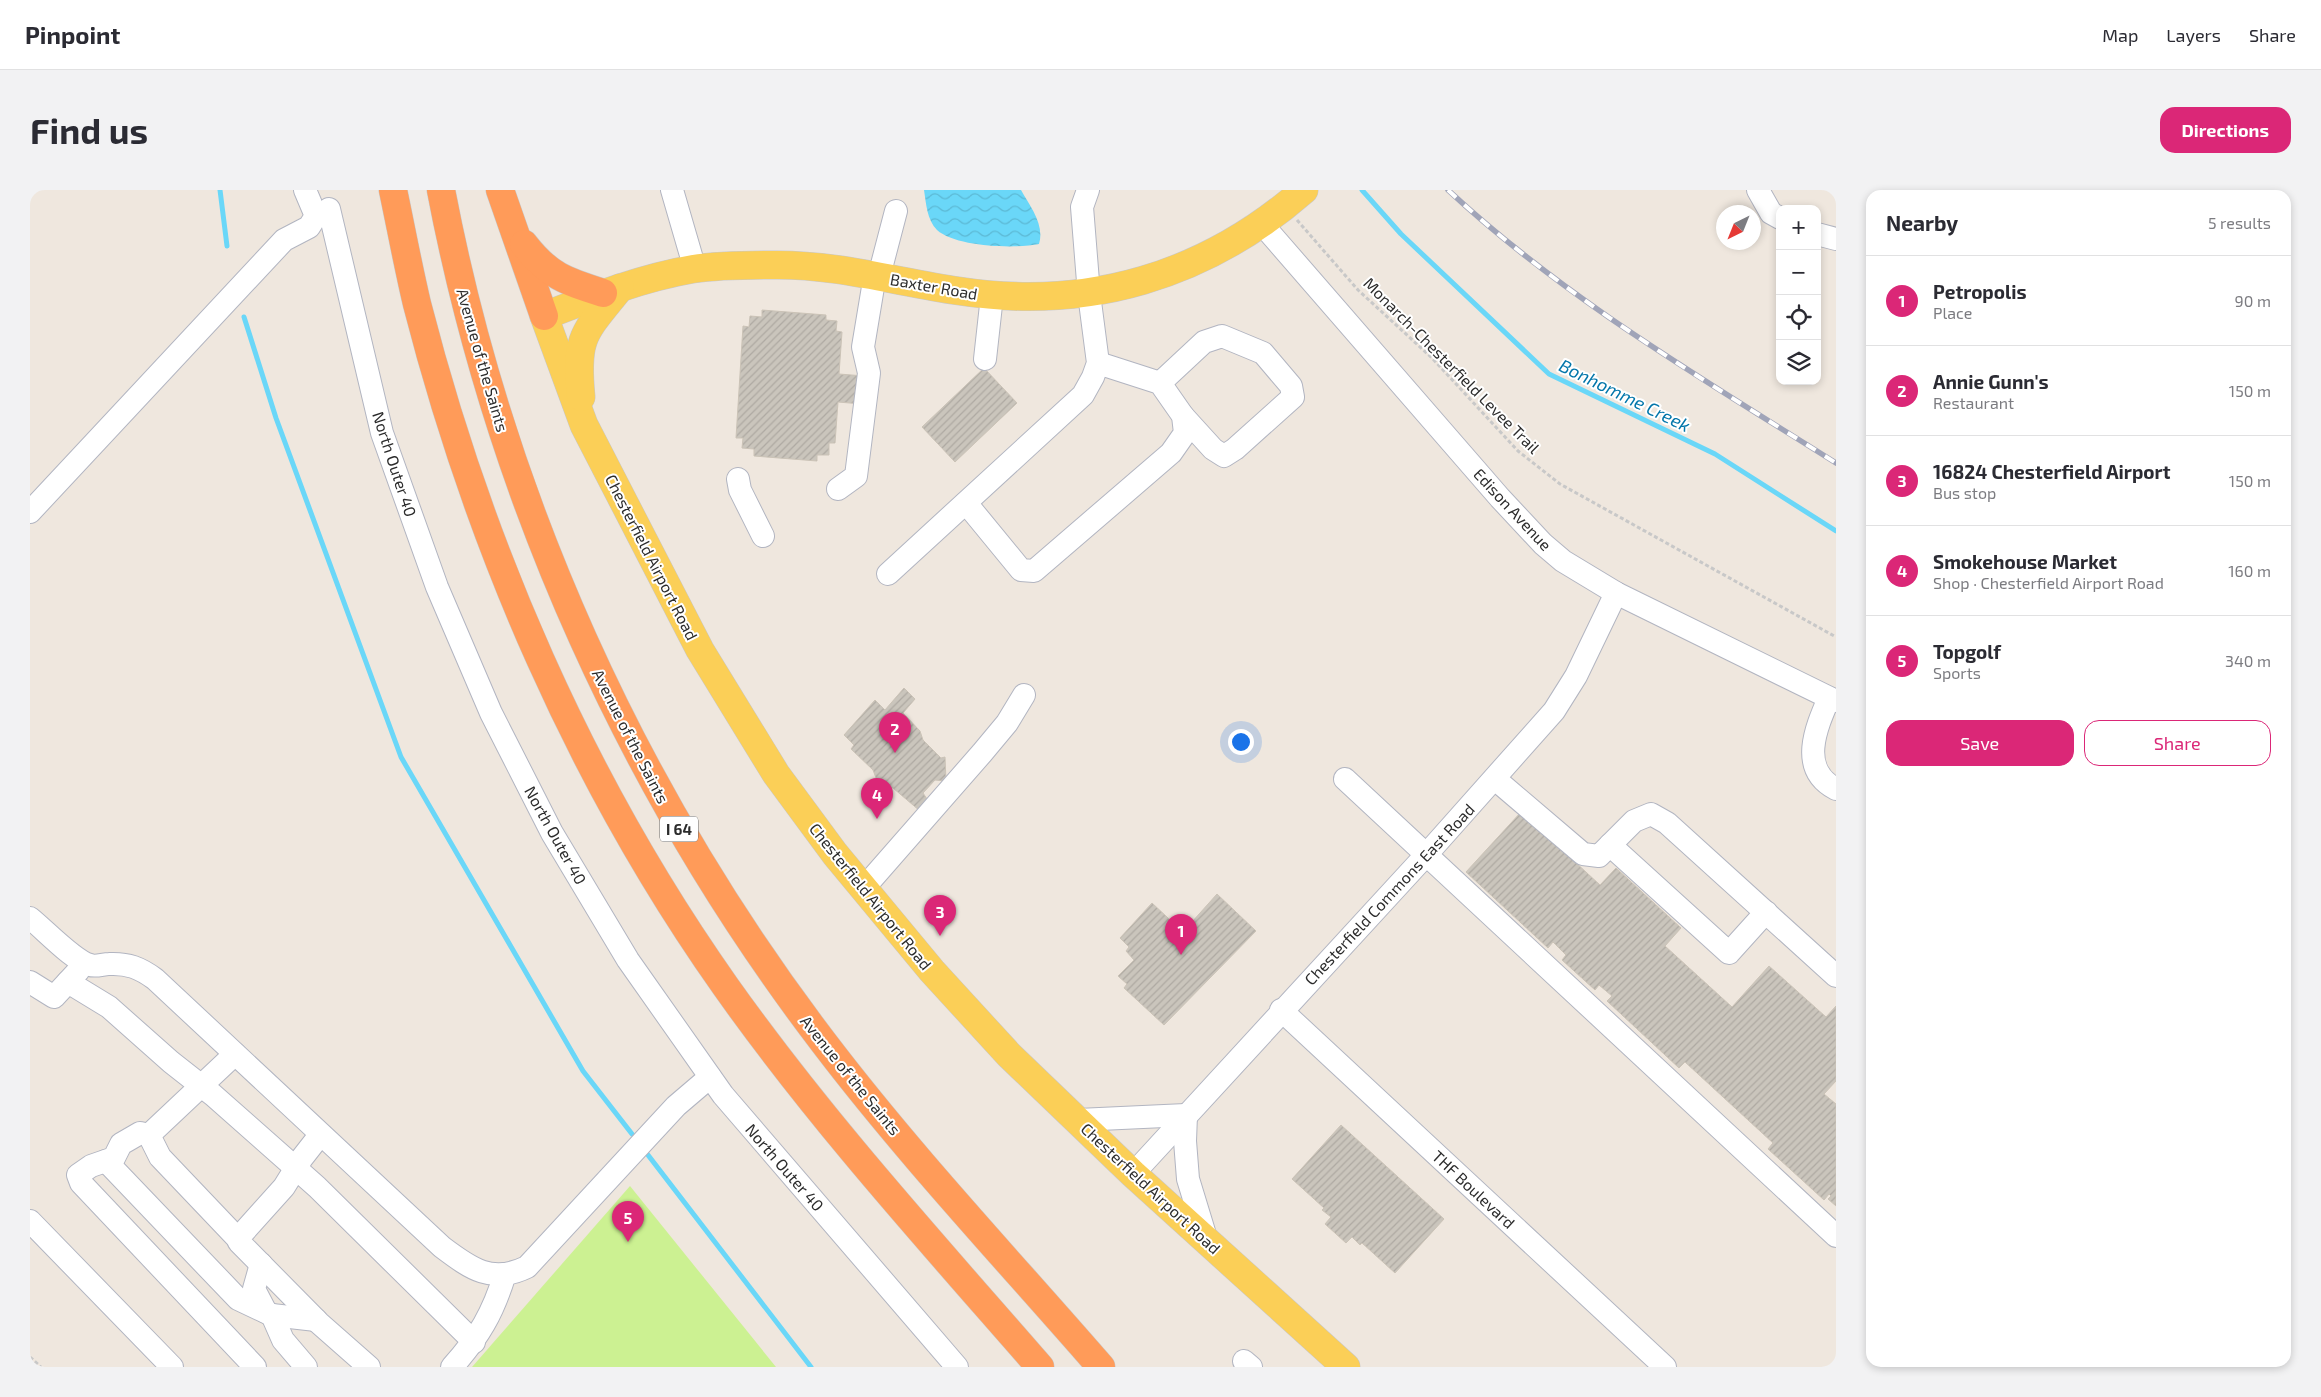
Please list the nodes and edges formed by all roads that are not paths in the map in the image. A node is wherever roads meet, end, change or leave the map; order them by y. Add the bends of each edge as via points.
1 (305, 190) edge
2 (393, 190) edge
3 (441, 190) edge
4 (500, 190) edge
5 (672, 190) edge
6 (1088, 190) edge
7 (1304, 190) edge
8 (1758, 190) edge
9 (896, 211) dead end
10 (1776, 216) edge
11 (326, 217) junction
12 (1262, 224) junction
13 (516, 235) junction
14 (1821, 235) edge
15 (1836, 239) edge
16 (694, 269) junction
17 (877, 276) junction
18 (612, 290) junction
19 (1089, 294) junction
20 (992, 296) junction
21 (544, 316) junction
22 (985, 358) dead end
23 (1098, 363) junction
24 (1160, 383) junction
25 (1183, 416) junction
26 (584, 425) junction
27 (738, 479) dead end
28 (838, 489) dead end
29 (966, 503) junction
30 (30, 512) edge
31 (763, 536) dead end
32 (888, 574) dead end
33 (1616, 593) junction
34 (1024, 695) dead end
35 (1833, 700) edge
36 (1495, 778) junction
37 (1345, 779) dead end
38 (1836, 789) edge
39 (1610, 844) junction
40 (1426, 855) junction
41 (863, 889) junction
42 (1766, 912) junction
43 (30, 918) edge
44 (85, 964) junction
45 (1836, 976) edge
46 (30, 982) edge
47 (68, 982) junction
48 (1282, 1010) junction
49 (235, 1054) junction
50 (710, 1077) junction
51 (200, 1085) junction
52 (1186, 1116) junction
53 (1078, 1120) junction
54 (320, 1134) junction
55 (149, 1135) junction
56 (106, 1161) junction
57 (295, 1169) junction
58 (1133, 1174) junction
59 (30, 1221) edge
60 (1836, 1236) edge
61 (1206, 1238) junction
62 (239, 1240) junction
63 (261, 1264) junction
64 (505, 1274) junction
65 (269, 1313) junction
66 (316, 1320) junction
67 (474, 1342) junction
68 (172, 1367) edge
69 (255, 1367) edge
70 (306, 1367) edge
71 (368, 1367) edge
72 (452, 1367) edge
73 (957, 1367) edge
74 (1040, 1367) edge
75 (1101, 1367) edge
76 (1346, 1367) edge
77 (1665, 1367) edge

1 - 11 street, North Outer 40
2 - 74 highway, I 64 via 417,302 448,415 485,524 552,684 631,837 724,984 787,1070 871,1173
3 - 75 highway, Avenue of the Saints / I 64 via 479,351 522,490 587,649 665,805 724,903 825,1045
4 - 13 highway
5 - 16 street
6 - 19 street via 1082,207
7 - 12 main road, Baxter Road
8 - 10 street via 1771,213
9 - 17 street
11 - 30 street via 284,240
11 - 50 street, North Outer 40 via 382,433 437,587 492,713 552,832 618,943
12 - 19 main road, Baxter Road via 1191,264
12 - 33 street, Edison Avenue via 1537,538 1563,561
13 - 18 highway via 552,274 568,282
13 - 21 highway
14 - 15 street
16 - 17 main road, Baxter Road via 774,265
16 - 18 main road, Baxter Road
17 - 20 main road, Baxter Road
17 - 28 street via 863,347 869,374 856,476
18 - 21 main road, Baxter Road
18 - 26 main road via 582,340 578,371
19 - 20 main road, Baxter Road via 1026,298
19 - 23 street
20 - 22 street
21 - 26 main road, Chesterfield Airport Road
23 - 24 street
23 - 29 street via 1083,395
24 - 25 street
24 - 25 street via 1204,342 1222,336 1263,353 1291,386 1292,397 1224,456 1213,449
25 - 29 street via 1184,433 1170,453 1034,571 1021,570
26 - 41 main road, Chesterfield Airport Road via 712,671 776,774
27 - 31 street via 740,490
29 - 32 street
33 - 35 street, Edison Avenue
33 - 36 street, Chesterfield Commons East Road via 1576,676 1554,711
34 - 41 street via 1007,724
35 - 38 street via 1815,731 1812,753 1819,773
36 - 39 street via 1583,854 1599,856
36 - 40 street, Chesterfield Commons East Road
37 - 40 street
39 - 42 street via 1634,821 1651,814 1667,822
39 - 42 street via 1729,953
40 - 48 street, Chesterfield Commons East Road
40 - 60 street
41 - 53 main road, Chesterfield Airport Road via 980,1024
42 - 45 street
43 - 44 street
44 - 47 street
44 - 49 street via 131,965 142,969
46 - 47 street via 54,997
47 - 51 street via 109,1007
48 - 52 street, Chesterfield Commons East Road
48 - 77 street, THF Boulevard
49 - 51 street
49 - 54 street
50 - 64 street via 671,1112 527,1267
50 - 73 street, North Outer 40
51 - 55 street
51 - 57 street
52 - 53 street
52 - 58 street, Chesterfield Commons East Road
52 - 61 street via 1188,1180
53 - 58 main road, Chesterfield Airport Road
54 - 57 street
54 - 64 street via 464,1264 493,1275
55 - 56 street via 140,1133 121,1144 114,1158
55 - 62 street via 160,1157
56 - 65 street via 238,1299
56 - 69 street via 78,1175 81,1183
57 - 62 street via 284,1187
57 - 67 street
58 - 61 main road, Chesterfield Airport Road
59 - 68 street
61 - 76 main road, Chesterfield Airport Road
62 - 63 street
63 - 65 street via 254,1289
63 - 66 street
64 - 67 street via 493,1309
65 - 66 street
65 - 70 street via 283,1340
66 - 71 street
67 - 72 street

